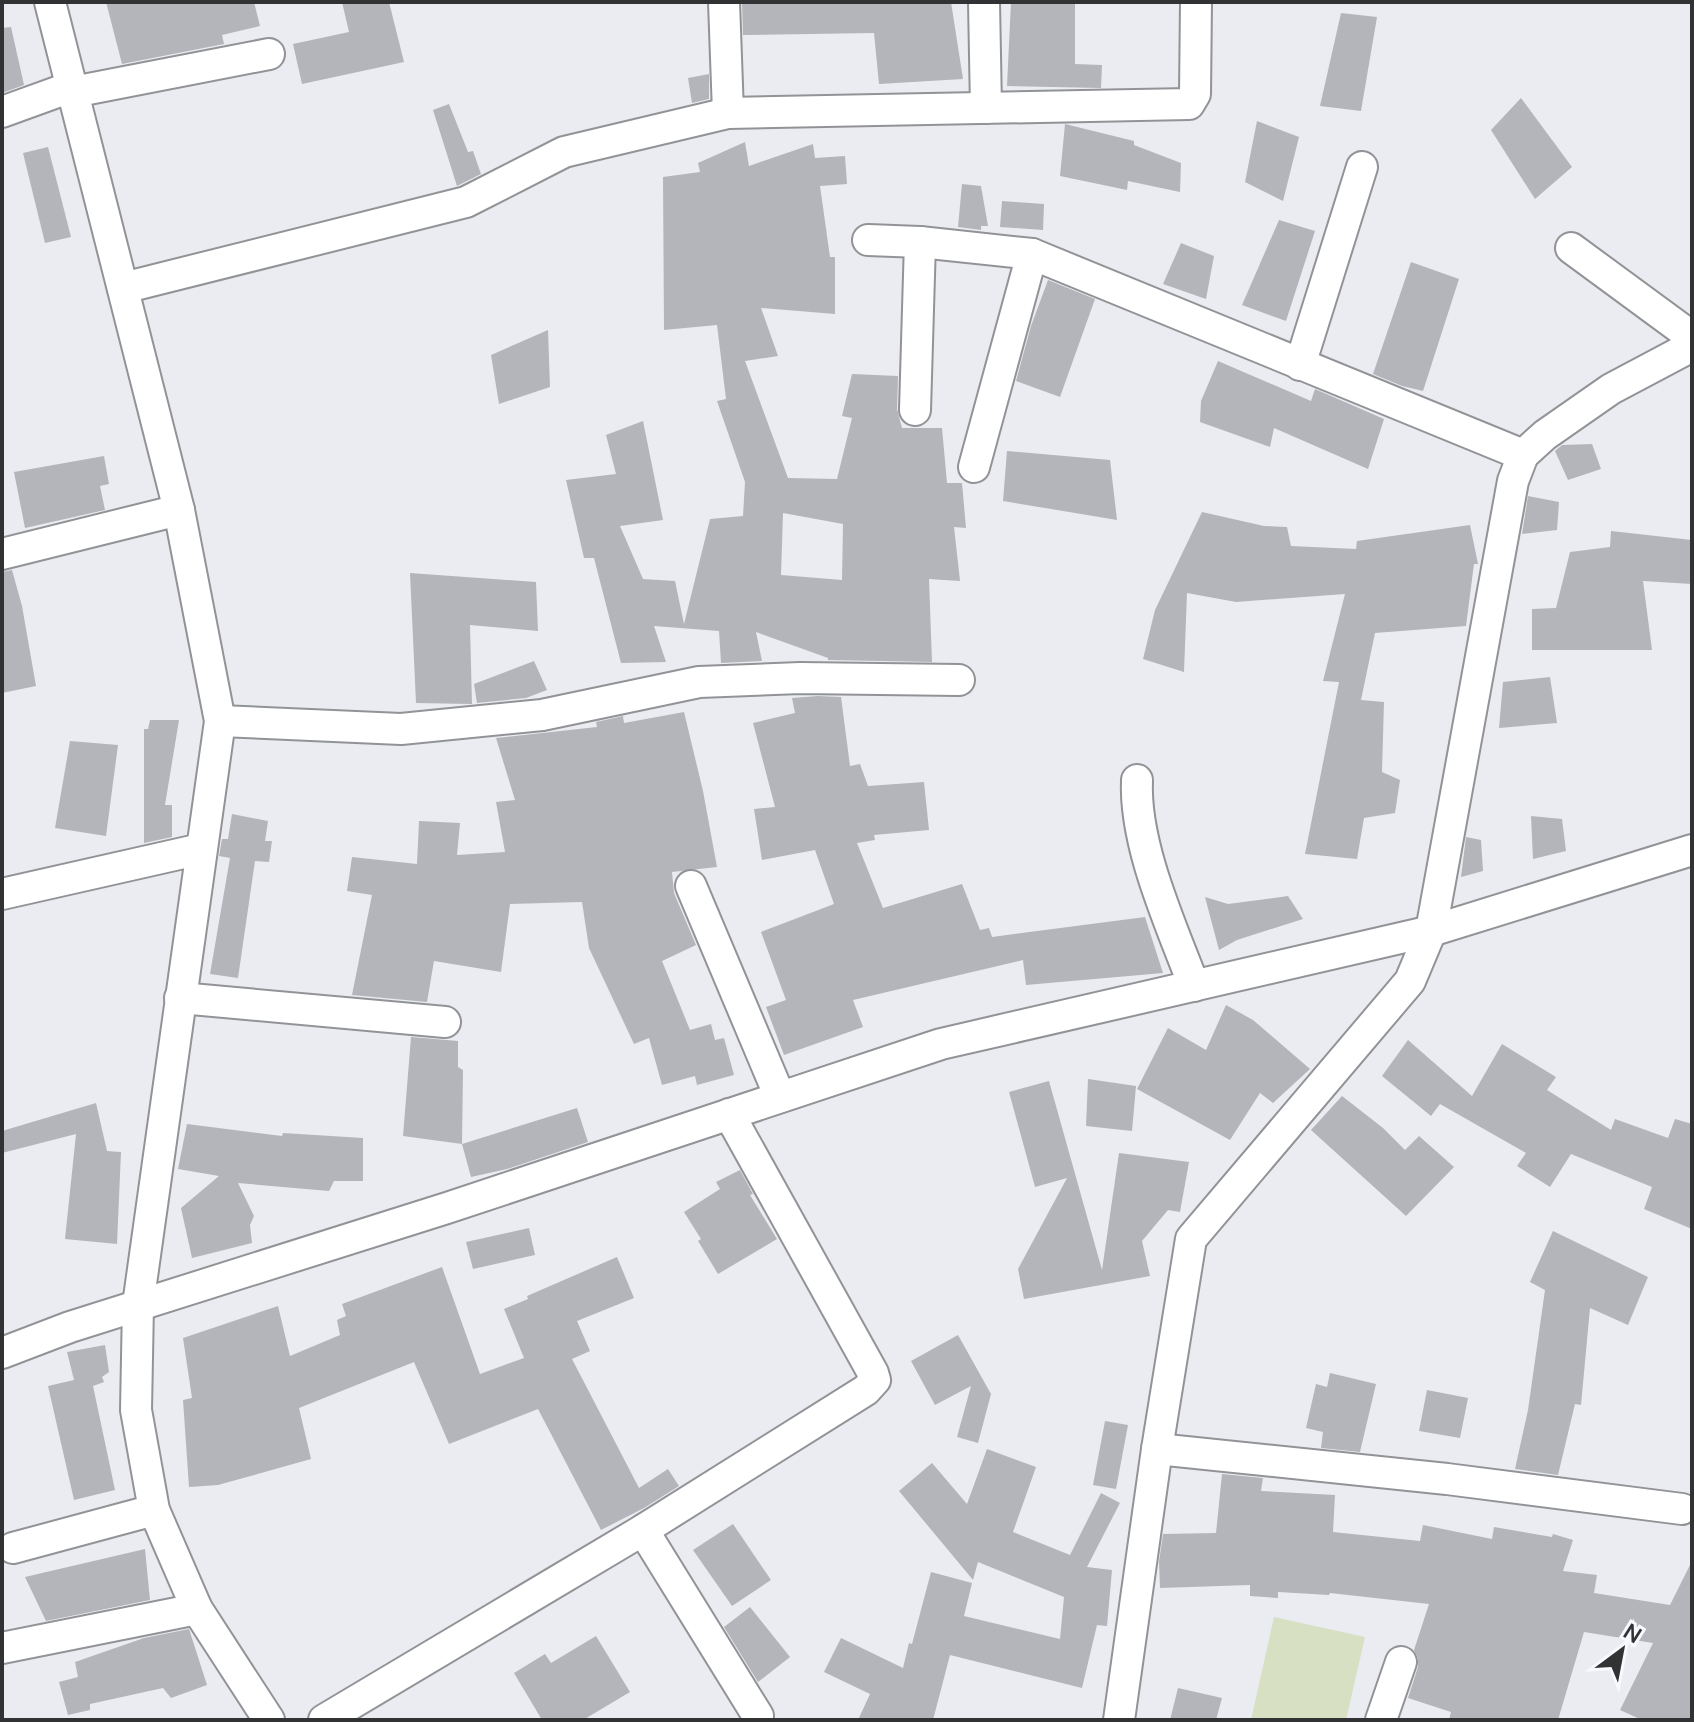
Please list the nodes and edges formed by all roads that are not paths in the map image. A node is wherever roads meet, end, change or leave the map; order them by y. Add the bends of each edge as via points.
1 (50, 2) edge
2 (724, 2) edge
3 (984, 2) edge
4 (1196, 2) edge
5 (269, 54) dead end
6 (72, 89) junction
7 (986, 108) junction
8 (2, 112) edge
9 (728, 113) junction
10 (1362, 167) dead end
11 (868, 240) dead end
12 (920, 242) junction
13 (1571, 248) dead end
14 (1032, 254) junction
15 (123, 288) junction
16 (1692, 337) edge
17 (1692, 346) edge
18 (1300, 365) junction
19 (915, 410) dead end
20 (1523, 455) junction
21 (974, 467) dead end
22 (179, 510) junction
23 (2, 554) edge
24 (959, 680) dead end
25 (220, 721) junction
26 (1137, 780) dead end
27 (201, 849) junction
28 (1692, 850) edge
29 (691, 886) dead end
30 (2, 894) edge
31 (1431, 931) junction
32 (1194, 986) junction
33 (180, 998) junction
34 (445, 1022) dead end
35 (780, 1097) junction
36 (729, 1114) junction
37 (138, 1305) junction
38 (2, 1353) edge
39 (1157, 1449) junction
40 (1682, 1509) dead end
41 (154, 1510) junction
42 (643, 1530) junction
43 (13, 1548) dead end
44 (197, 1609) junction
45 (2, 1648) edge
46 (1401, 1662) dead end
47 (758, 1716) dead end
48 (269, 1720) edge
49 (324, 1720) edge
50 (1119, 1720) edge
51 (1381, 1720) edge

1 - 6 street
2 - 9 street
3 - 7 street
4 - 7 street via 1195,94 1189,104
5 - 6 street
6 - 8 street
6 - 15 street
7 - 9 street
9 - 15 street via 564,152 466,202
10 - 18 street
11 - 12 street
12 - 14 street
12 - 19 street
13 - 16 street
14 - 18 street
14 - 21 street
15 - 22 street
17 - 20 street via 1611,389
18 - 20 street
20 - 31 street via 1513,481
22 - 23 street
22 - 25 street
24 - 25 street via 699,682 542,715 401,729
25 - 27 street
26 - 32 street via 1136,803 1157,887
27 - 30 street
27 - 33 street
28 - 31 street
29 - 35 street
31 - 32 street
31 - 39 street via 1410,981 1191,1239
32 - 35 street via 941,1044
33 - 34 street
33 - 37 street
35 - 36 street
36 - 37 street
36 - 42 street via 875,1380
37 - 38 street
37 - 41 street via 136,1410
39 - 40 street
39 - 50 street
41 - 43 street
41 - 44 street
42 - 47 street
42 - 49 street
44 - 45 street
44 - 48 street
46 - 51 street

